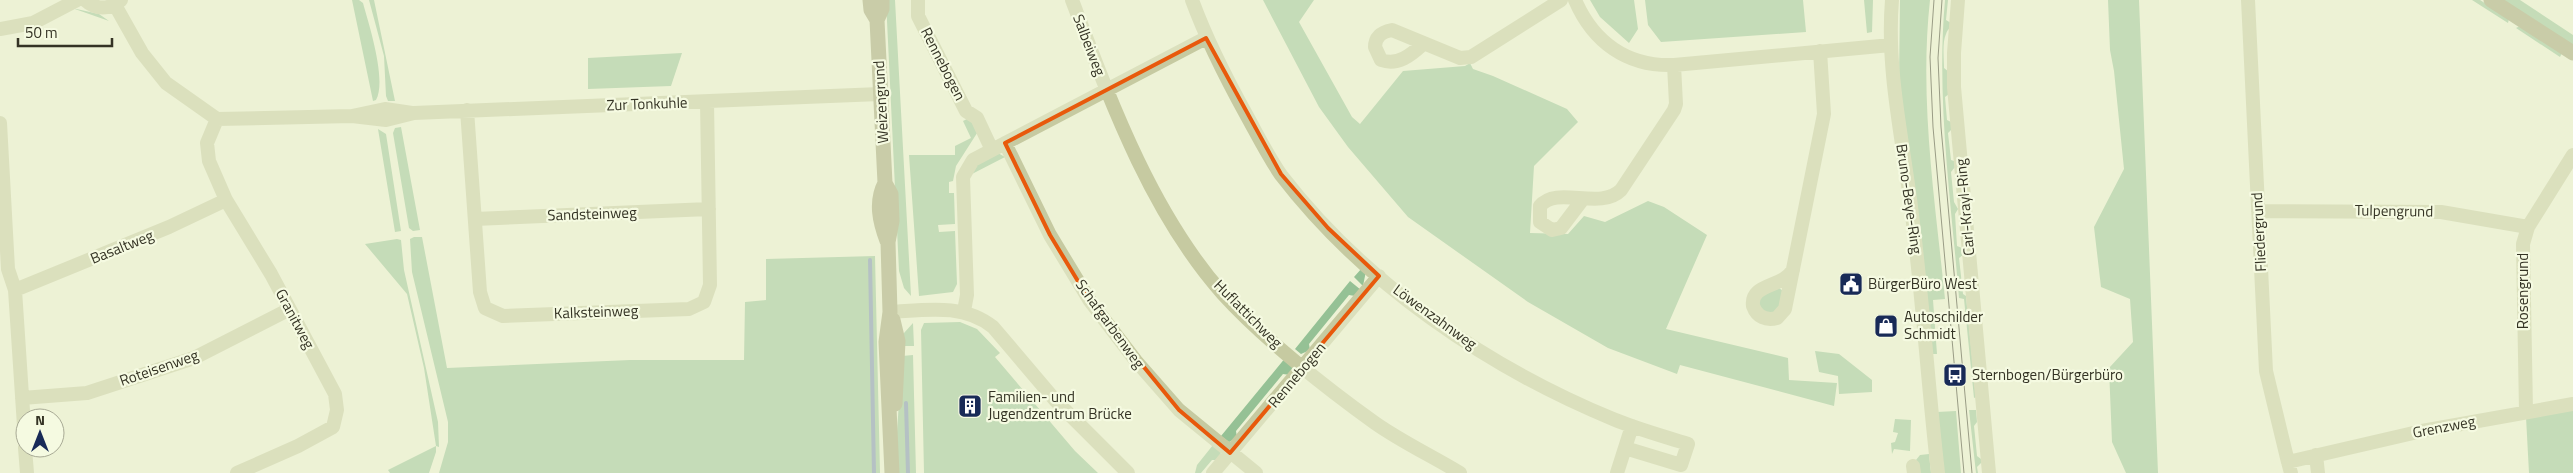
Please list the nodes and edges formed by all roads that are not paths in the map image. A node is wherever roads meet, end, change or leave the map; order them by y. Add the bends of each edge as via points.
1 (77, 0) edge
2 (85, 0) edge
3 (870, 0) edge
4 (882, 0) edge
5 (918, 0) edge
6 (1072, 0) edge
7 (1192, 0) edge
8 (1560, 0) edge
9 (1575, 0) edge
10 (1892, 0) edge
11 (1958, 0) edge
12 (2248, 0) edge
13 (2491, 0) edge
14 (118, 3) edge
15 (876, 20) junction
16 (0, 29) edge
17 (1206, 38) junction
18 (1423, 44) dead end
19 (1891, 45) junction
20 (1820, 51) junction
21 (2573, 53) edge
22 (1674, 65) junction
23 (1106, 90) junction
24 (880, 94) junction
25 (707, 102) junction
26 (467, 110) junction
27 (217, 119) junction
28 (0, 123) edge
29 (999, 146) junction
30 (2573, 155) edge
31 (1583, 199) dead end
32 (226, 200) junction
33 (709, 209) junction
34 (2258, 211) junction
35 (475, 219) junction
36 (2528, 227) junction
37 (1793, 270) dead end
38 (1379, 276) junction
39 (15, 290) junction
40 (288, 310) junction
41 (964, 311) junction
42 (890, 312) junction
43 (1304, 367) junction
44 (22, 398) junction
45 (2573, 404) edge
46 (23, 408) edge
47 (2526, 411) junction
48 (1632, 426) junction
49 (1625, 448) junction
50 (1230, 453) junction
51 (2316, 455) junction
52 (26, 458) edge
53 (2289, 467) edge
54 (27, 473) edge
55 (237, 473) edge
56 (892, 473) edge
57 (1128, 473) edge
58 (1213, 473) edge
59 (1256, 473) edge
60 (1460, 473) edge
61 (1617, 473) edge
62 (1938, 473) edge
63 (1988, 473) edge
64 (2318, 473) edge

1 - 16 street via 33,23
2 - 14 street via 91,6 103,9
3 - 15 main road, Weizengrund via 870,10
4 - 15 main road, Weizengrund via 882,9
5 - 29 street, Rennebogen via 918,16 966,111 977,118
6 - 23 street, Salbeiweg
7 - 17 street, Löwenzahnweg
8 - 18 street via 1471,57 1460,58
9 - 22 street via 1594,33 1624,57 1649,64
10 - 19 street, Bruno-Beye-Ring
11 - 63 street, Carl-Krayl-Ring via 1954,87
12 - 34 street, Fliedergrund
13 - 21 main road
14 - 27 street via 142,53 166,83
15 - 24 main road, Weizengrund
17 - 23 street
17 - 38 street, Löwenzahnweg via 1281,174 1328,228
19 - 20 street
19 - 62 street, Bruno-Beye-Ring
20 - 22 street
20 - 37 street via 1824,114
22 - 31 street via 1674,110 1621,190 1609,197
23 - 29 street
23 - 43 street, Huflattichweg via 1142,167 1180,236 1222,293
24 - 25 street, Zur Tonkuhle
24 - 42 main road, Weizengrund via 885,183 879,194 881,222 888,242
25 - 26 street, Zur Tonkuhle
25 - 33 street, Kalksteinweg
26 - 27 street, Zur Tonkuhle via 414,113 386,120 352,116
26 - 35 street, Kalksteinweg
27 - 32 street, Granitweg via 207,143 207,152
28 - 39 street via 8,269
29 - 41 street via 973,160 963,178 967,295
29 - 50 street, Schafgarbenweg via 1090,301 1179,410
30 - 36 street, Rosengrund
32 - 39 street, Basaltweg
32 - 40 street, Granitweg via 271,274
33 - 35 street, Sandsteinweg
33 - 35 street, Kalksteinweg via 710,285 704,302 689,309 669,310 503,316 485,308 480,292
34 - 36 street, Tulpengrund via 2441,212
34 - 53 street, Fliedergrund via 2266,371
36 - 47 street, Rosengrund via 2522,258
38 - 43 street, Rennebogen
38 - 48 street, Löwenzahnweg via 1429,317 1498,362 1557,394
39 - 44 street
40 - 44 street, Roteisenweg via 185,361 87,393
40 - 55 street, Granitweg via 335,394 337,410 333,427
41 - 42 street
41 - 57 street via 993,327 1054,400
42 - 56 main road, Weizengrund via 898,341 896,399 891,422
43 - 50 street, Rennebogen
43 - 60 street, Huflattichweg via 1376,424
44 - 46 street
45 - 47 street, Grenzweg
47 - 51 street, Grenzweg
48 - 49 street
48 - 49 street, Löwenzahnweg via 1688,444 1681,466
49 - 61 street
50 - 58 street, Rennebogen
50 - 59 street, Schafgarbenweg
51 - 53 street, Grenzweg
51 - 64 street
52 - 54 street

